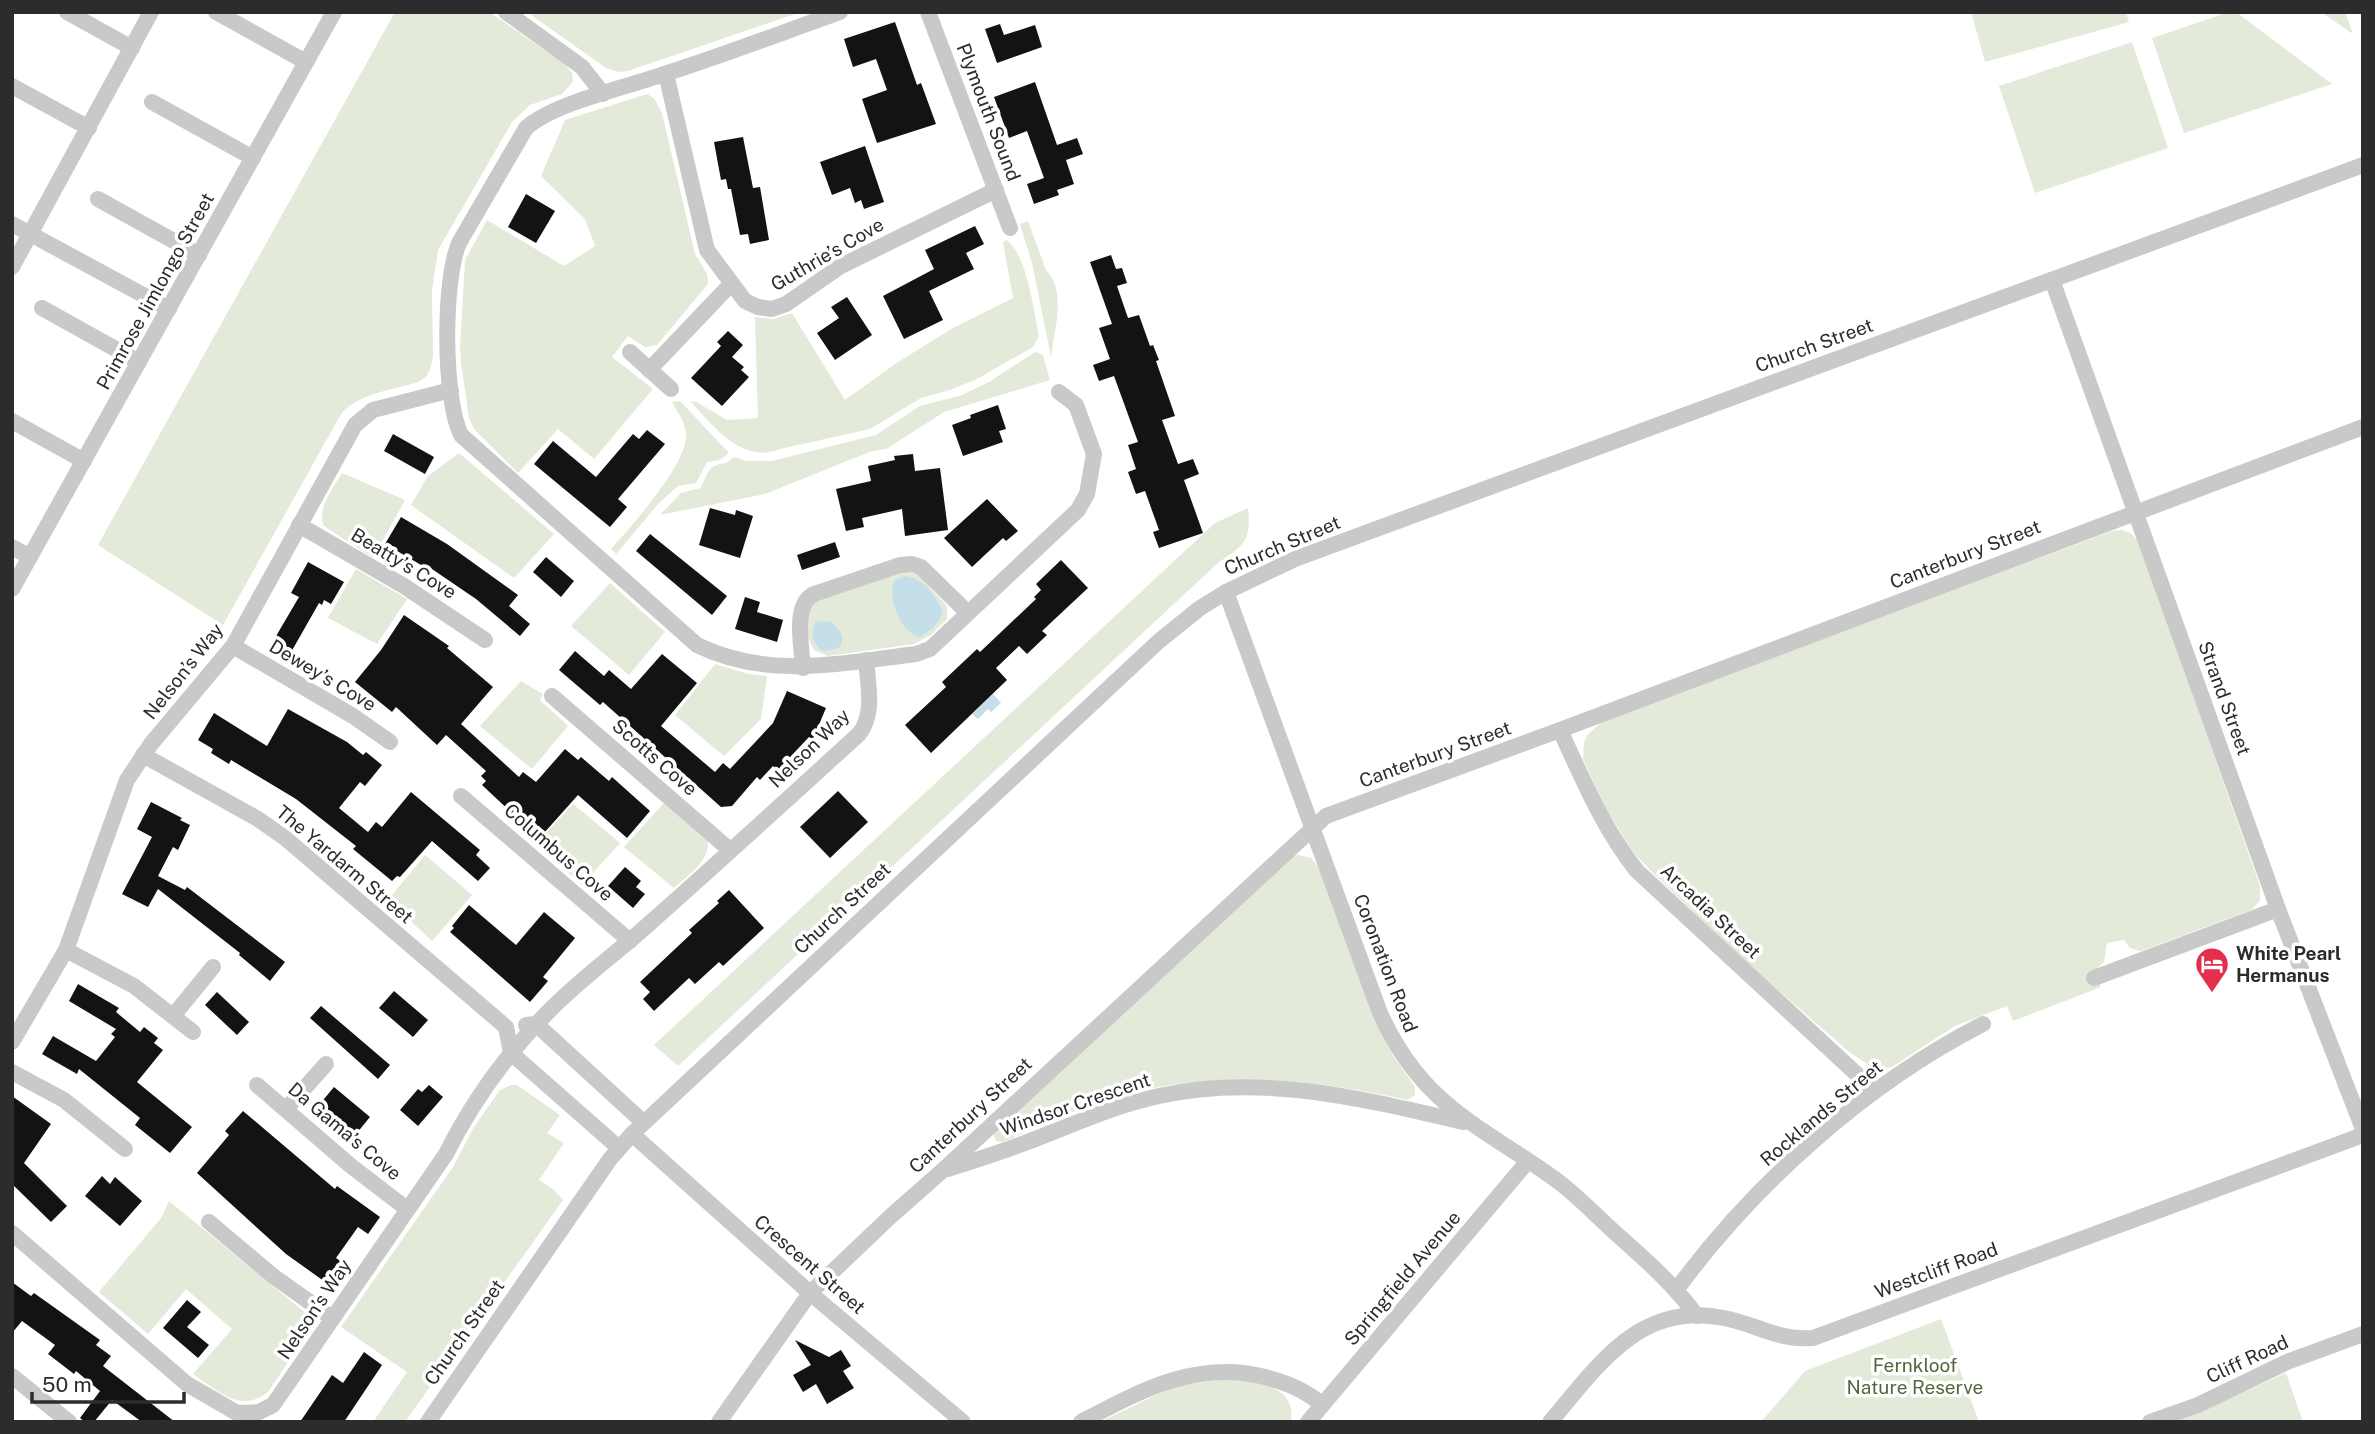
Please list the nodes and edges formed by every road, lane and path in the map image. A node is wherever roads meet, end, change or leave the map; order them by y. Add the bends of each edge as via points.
1 (66, 12) edge
2 (151, 12) edge
3 (216, 12) edge
4 (334, 12) edge
5 (506, 12) edge
6 (840, 12) edge
7 (928, 12) edge
8 (132, 48) junction
9 (306, 62) junction
10 (666, 74) junction
11 (12, 86) edge
12 (603, 94) junction
13 (152, 102) dead end
14 (89, 128) junction
15 (253, 158) junction
16 (2363, 165) edge
17 (996, 190) junction
18 (98, 199) dead end
19 (12, 224) edge
20 (1010, 228) dead end
21 (30, 234) junction
22 (199, 255) junction
23 (12, 267) edge
24 (2052, 279) junction
25 (731, 284) junction
26 (42, 308) dead end
27 (169, 309) junction
28 (630, 352) dead end
29 (139, 362) junction
30 (649, 370) junction
31 (671, 389) dead end
32 (451, 390) junction
33 (1059, 392) dead end
34 (12, 421) edge
35 (2363, 427) edge
36 (84, 461) junction
37 (2136, 512) junction
38 (299, 524) junction
39 (12, 547) edge
40 (30, 557) junction
41 (12, 589) edge
42 (1226, 592) junction
43 (968, 613) junction
44 (485, 640) dead end
45 (233, 646) junction
46 (866, 660) junction
47 (803, 668) junction
48 (552, 696) dead end
49 (1560, 730) junction
50 (390, 742) dead end
51 (143, 755) junction
52 (461, 796) dead end
53 (1313, 827) junction
54 (730, 850) junction
55 (2278, 909) junction
56 (630, 941) junction
57 (66, 950) junction
58 (212, 967) dead end
59 (2094, 978) dead end
60 (173, 1016) junction
61 (1983, 1024) dead end
62 (506, 1027) junction
63 (531, 1030) junction
64 (193, 1032) dead end
65 (12, 1042) edge
66 (511, 1053) junction
67 (326, 1064) dead end
68 (12, 1072) edge
69 (257, 1085) dead end
70 (1875, 1091) junction
71 (286, 1110) junction
72 (643, 1122) junction
73 (1472, 1124) junction
74 (2363, 1129) edge
75 (632, 1134) junction
76 (2363, 1135) edge
77 (619, 1148) junction
78 (125, 1149) dead end
79 (1528, 1161) junction
80 (942, 1171) junction
81 (407, 1209) junction
82 (209, 1222) dead end
83 (12, 1234) edge
84 (1677, 1289) junction
85 (810, 1293) junction
86 (1697, 1316) junction
87 (332, 1318) junction
88 (2363, 1334) edge
89 (12, 1376) edge
90 (1322, 1405) junction
91 (69, 1422) edge
92 (428, 1422) edge
93 (719, 1422) edge
94 (962, 1422) edge
95 (1082, 1422) edge
96 (1308, 1422) edge
97 (1550, 1422) edge
98 (2150, 1422) edge

1 - 8 street
2 - 8 street
3 - 9 street
4 - 9 street, Primrose Jimlongo Street
5 - 12 street via 582,67
6 - 10 street
7 - 17 street, Plymouth Sound
8 - 14 street
9 - 15 street, Primrose Jimlongo Street
10 - 12 street
10 - 25 street, Guthrie’s Cove via 707,250
11 - 14 street
12 - 32 street via 553,110 526,128 459,243 449,279
13 - 15 street
14 - 21 street
15 - 22 street, Primrose Jimlongo Street
16 - 24 street, Church Street
17 - 20 street, Plymouth Sound
17 - 25 street, Guthrie’s Cove via 841,265 779,307 751,305
18 - 22 street
19 - 21 street
21 - 23 street
21 - 27 street
22 - 27 street, Primrose Jimlongo Street
24 - 37 street, Strand Street
24 - 42 street, Church Street via 1294,559
25 - 30 street
26 - 29 street
27 - 29 street, Primrose Jimlongo Street
28 - 30 street
29 - 36 street, Primrose Jimlongo Street
30 - 31 street
32 - 38 street, Nelson’s Way via 384,406 364,416
32 - 47 street via 457,427 466,442 691,640 758,664
33 - 43 street via 1076,405 1093,448 1087,494 1071,517
34 - 36 street
35 - 37 street, Canterbury Street
36 - 40 street, Primrose Jimlongo Street
37 - 49 street, Canterbury Street
37 - 55 street, Strand Street
38 - 44 street, Beatty’s Cove
38 - 45 street, Nelson’s Way
39 - 40 street
40 - 41 street, Primrose Jimlongo Street
42 - 53 street, Coronation Road
42 - 72 street, Church Street via 1159,641
43 - 46 street via 924,652
43 - 47 street via 921,567 900,565 805,600 800,613
45 - 50 street, Dewey’s Cove
45 - 51 street, Nelson’s Way
46 - 47 street
46 - 54 street, Nelson Way via 867,725
48 - 54 street, Scotts Cove
49 - 53 street, Canterbury Street via 1326,816
49 - 70 street, Arcadia Street via 1598,813 1637,871
51 - 57 street, Nelson’s Way via 127,780
51 - 62 street, The Yardarm Street via 279,834
52 - 56 street, Columbus Cove
53 - 73 street, Coronation Road via 1389,1033 1430,1090
53 - 80 street, Canterbury Street
54 - 56 street, Nelson Way
55 - 59 street
55 - 74 street, Strand Street
56 - 63 street, Nelson Way
57 - 60 street via 135,986
57 - 65 street, Nelson’s Way
58 - 60 street
60 - 64 street
61 - 70 street, Rocklands Street
62 - 63 street
62 - 66 street
63 - 66 street, Nelson’s Way
63 - 72 street
66 - 77 street
66 - 81 street, Nelson’s Way
67 - 71 street
68 - 78 street via 64,1100
69 - 71 street, Da Gama’s Cove
70 - 84 street, Rocklands Street via 1785,1166 1701,1256
71 - 81 street, Da Gama’s Cove
72 - 75 street, Church Street
73 - 79 street, Coronation Road
73 - 80 street, Windsor Crescent via 1304,1091 1188,1091 1111,1109
75 - 77 street, Church Street
75 - 85 street, Crescent Street
76 - 86 street, Westcliff Road via 1813,1338 1781,1337 1724,1318
77 - 92 street, Church Street
79 - 84 street, Coronation Road via 1562,1184
79 - 90 street, Springfield Avenue
80 - 85 street, Canterbury Street
81 - 87 street, Nelson’s Way
82 - 87 street
83 - 87 street, Nelson’s Way via 187,1384 237,1413 259,1412 278,1399
84 - 86 street, Coronation Road
85 - 93 street, Canterbury Street
85 - 94 street, Crescent Street
86 - 97 street, Westcliff Road via 1662,1320 1631,1335 1604,1358
88 - 98 street, Cliff Road
89 - 91 street
90 - 95 street via 1276,1380 1209,1372 1163,1381
90 - 96 street, Springfield Avenue

